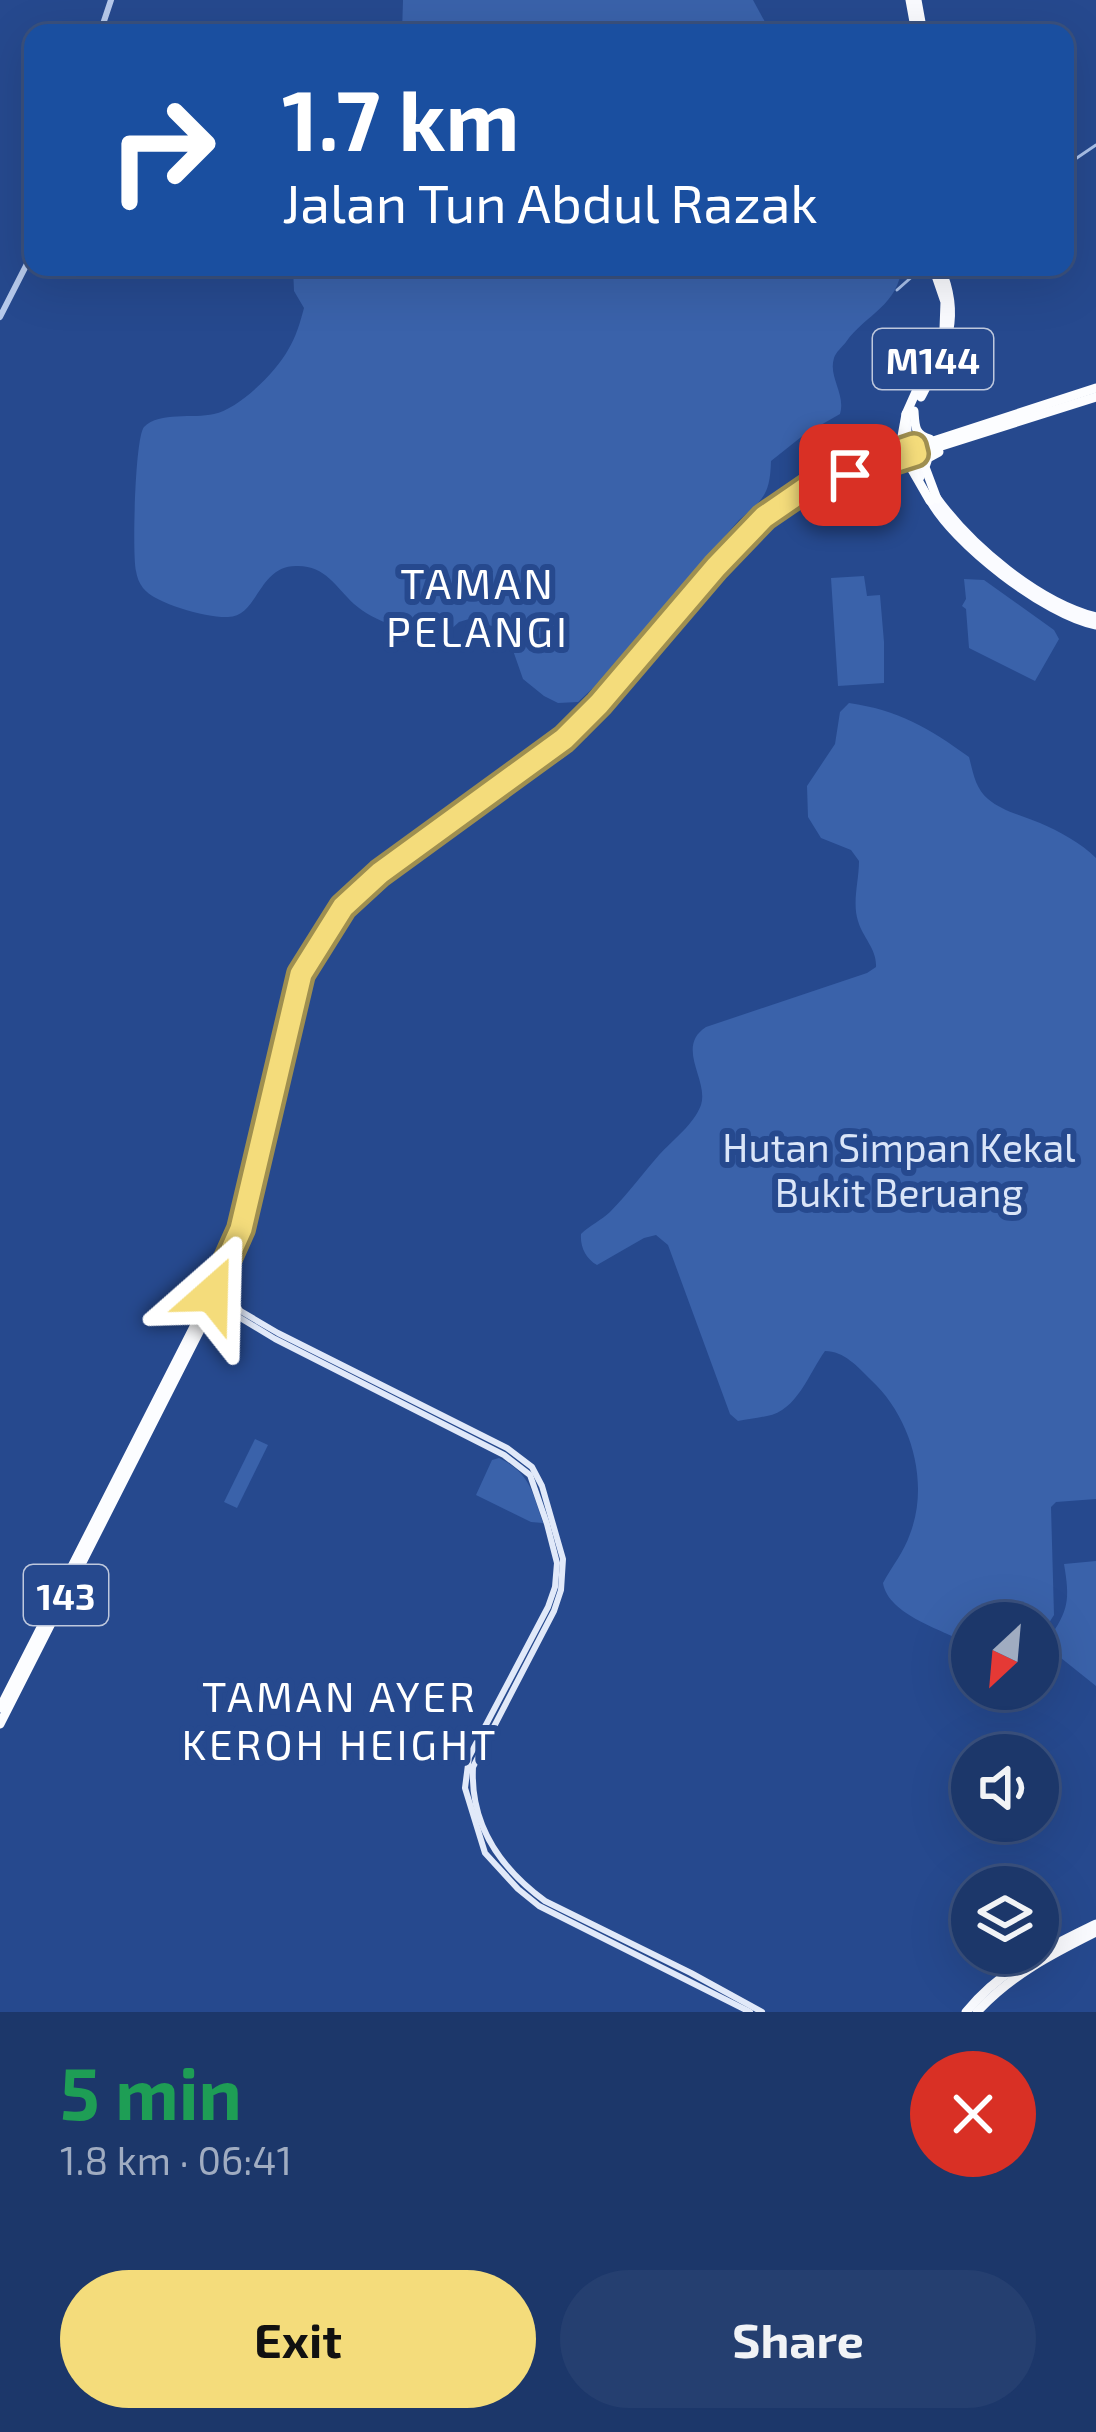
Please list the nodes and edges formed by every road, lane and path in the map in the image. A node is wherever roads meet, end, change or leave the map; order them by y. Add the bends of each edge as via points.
1 (24, 270) edge
2 (938, 276) edge
3 (0, 317) edge
4 (1096, 388) edge
5 (1096, 397) edge
6 (910, 413) junction
7 (988, 432) junction
8 (934, 440) junction
9 (912, 451) junction
10 (887, 459) junction
11 (934, 500) junction
12 (1042, 593) junction
13 (1068, 617) junction
14 (1096, 620) edge
15 (226, 1274) junction
16 (213, 1298) junction
17 (236, 1312) junction
18 (207, 1317) junction
19 (196, 1324) junction
20 (0, 1708) edge
21 (0, 1724) edge
22 (1096, 1928) edge
23 (750, 2012) edge
24 (762, 2012) edge
25 (966, 2012) edge
26 (977, 2012) edge

1 - 3 street
2 - 6 main road, M144 via 944,329
4 - 8 highway, 143
5 - 7 highway, 143
6 - 8 highway via 917,433
6 - 9 main road, M144
6 - 10 highway
7 - 9 highway, 143
7 - 11 highway via 928,458
8 - 9 highway, 143
9 - 10 highway, 143
9 - 11 main road, M144
10 - 11 highway via 911,468
10 - 15 highway, 143 via 775,517 583,734 351,908 307,976 253,1212
11 - 12 main road, M144
11 - 13 main road, M144 via 943,520 994,566
12 - 13 main road
12 - 14 main road, M144
13 - 14 main road, M144
15 - 16 highway, 143
15 - 17 highway
15 - 19 highway via 193,1287 202,1304
16 - 17 main road
16 - 18 highway, 143
16 - 19 highway, 143
17 - 18 highway
17 - 23 main road via 530,1475 557,1559 555,1587 467,1763 466,1793 482,1846 539,1906
17 - 24 main road via 507,1448 536,1471 563,1559 561,1590 473,1767 472,1793 492,1850 545,1901
18 - 21 highway, 143
19 - 20 highway, 143
22 - 25 main road via 1014,1967
22 - 26 main road via 1021,1972

